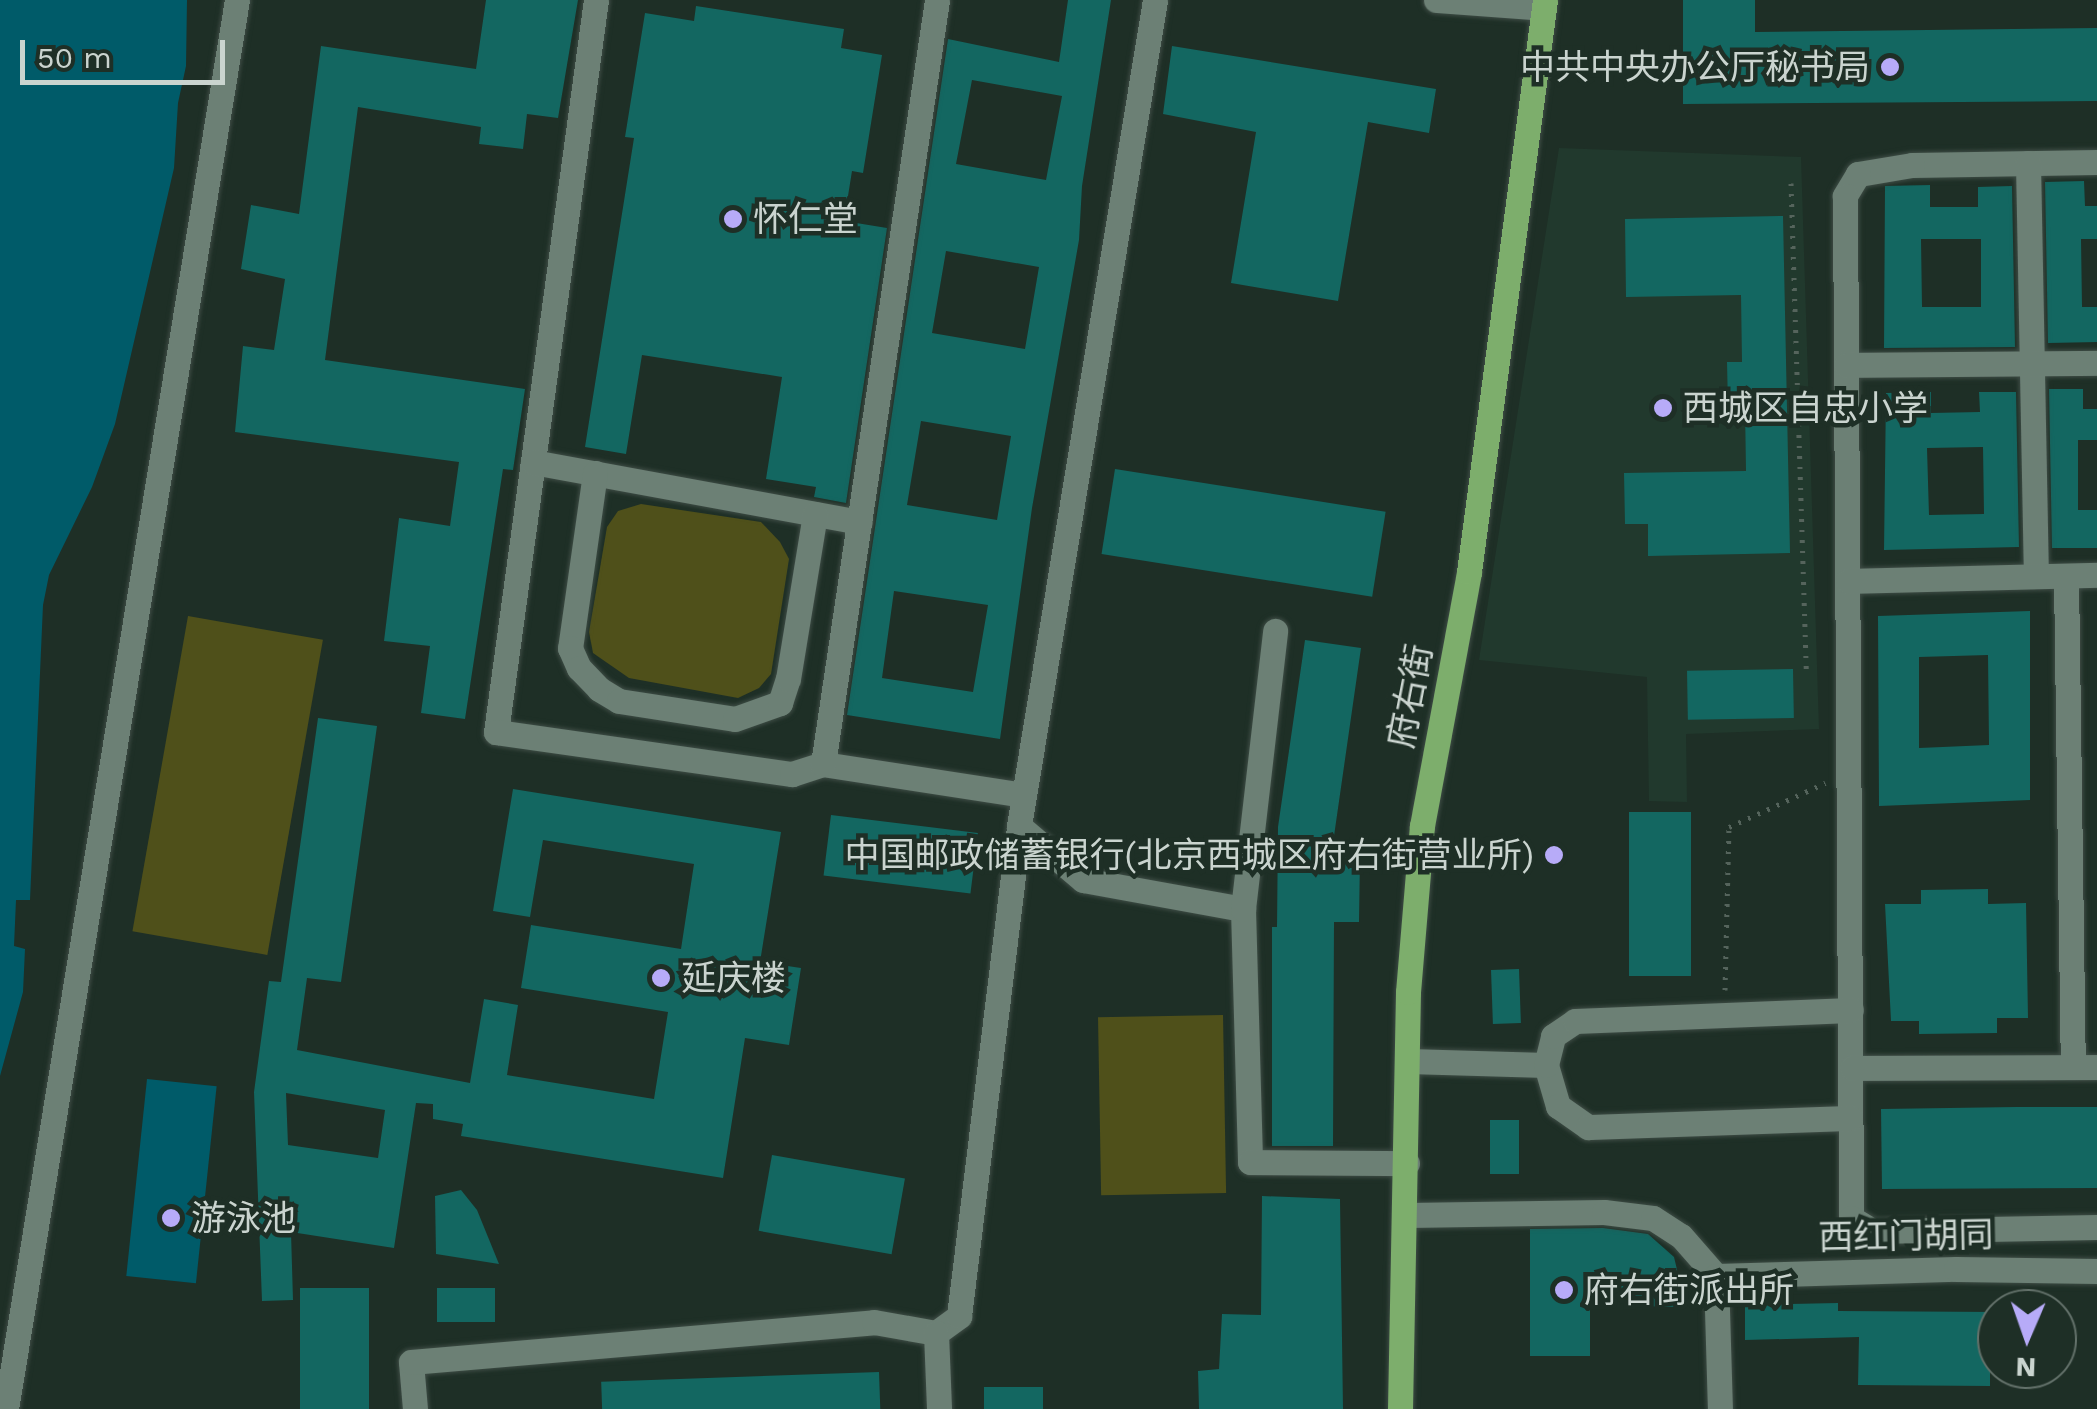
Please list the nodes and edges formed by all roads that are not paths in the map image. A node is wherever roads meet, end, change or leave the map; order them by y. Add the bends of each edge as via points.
1 (237, 0) edge
2 (596, 0) edge
3 (937, 0) edge
4 (1155, 0) edge
5 (1436, 0) edge
6 (1545, 4) edge
7 (2097, 162) edge
8 (2028, 163) junction
9 (2097, 363) edge
10 (2032, 364) junction
11 (1846, 366) junction
12 (533, 462) junction
13 (595, 473) junction
14 (815, 514) junction
15 (860, 522) junction
16 (2097, 575) edge
17 (2036, 576) junction
18 (2066, 576) junction
19 (1848, 581) junction
20 (1275, 631) dead end
21 (823, 764) junction
22 (1024, 794) junction
23 (1019, 826) junction
24 (1244, 909) junction
25 (1851, 1010) junction
26 (1408, 1061) junction
27 (1546, 1064) junction
28 (1852, 1068) junction
29 (2085, 1068) edge
30 (1850, 1118) junction
31 (1407, 1162) junction
32 (1407, 1215) junction
33 (2097, 1227) edge
34 (2097, 1271) edge
35 (1716, 1276) junction
36 (936, 1333) junction
37 (6, 1409) edge
38 (415, 1409) edge
39 (939, 1409) edge
40 (1400, 1409) edge
41 (1720, 1409) edge

1 - 37 street
2 - 12 street
3 - 15 street
4 - 22 street
5 - 6 street
6 - 26 main road, 府右街 via 1469,572 1422,826
7 - 8 street
8 - 10 street
8 - 11 street via 1912,165 1858,174 1845,196
9 - 10 street
10 - 11 street
10 - 17 street
11 - 19 street
12 - 13 street
12 - 21 street via 496,732 792,774
13 - 14 street
13 - 14 street via 570,648 579,668 620,701 735,718 780,703
14 - 15 street
15 - 21 street
16 - 18 street
17 - 18 street
17 - 19 street
18 - 29 street
19 - 25 street
20 - 24 street
21 - 22 street
22 - 23 street
23 - 24 street via 1082,880
23 - 36 street via 959,1316
24 - 31 street via 1250,1162
25 - 27 street via 1575,1020 1553,1036
25 - 28 street
26 - 27 street
26 - 31 main road, 府右街
27 - 30 street via 1558,1106 1588,1127
28 - 29 street
28 - 30 street
30 - 33 street via 1851,1218 1873,1231
31 - 32 main road, 府右街
32 - 35 street via 1604,1212 1653,1218 1682,1236
32 - 40 main road, 府右街
34 - 35 street, 西红门胡同
35 - 41 street
36 - 38 street via 874,1322 410,1362
36 - 39 street

